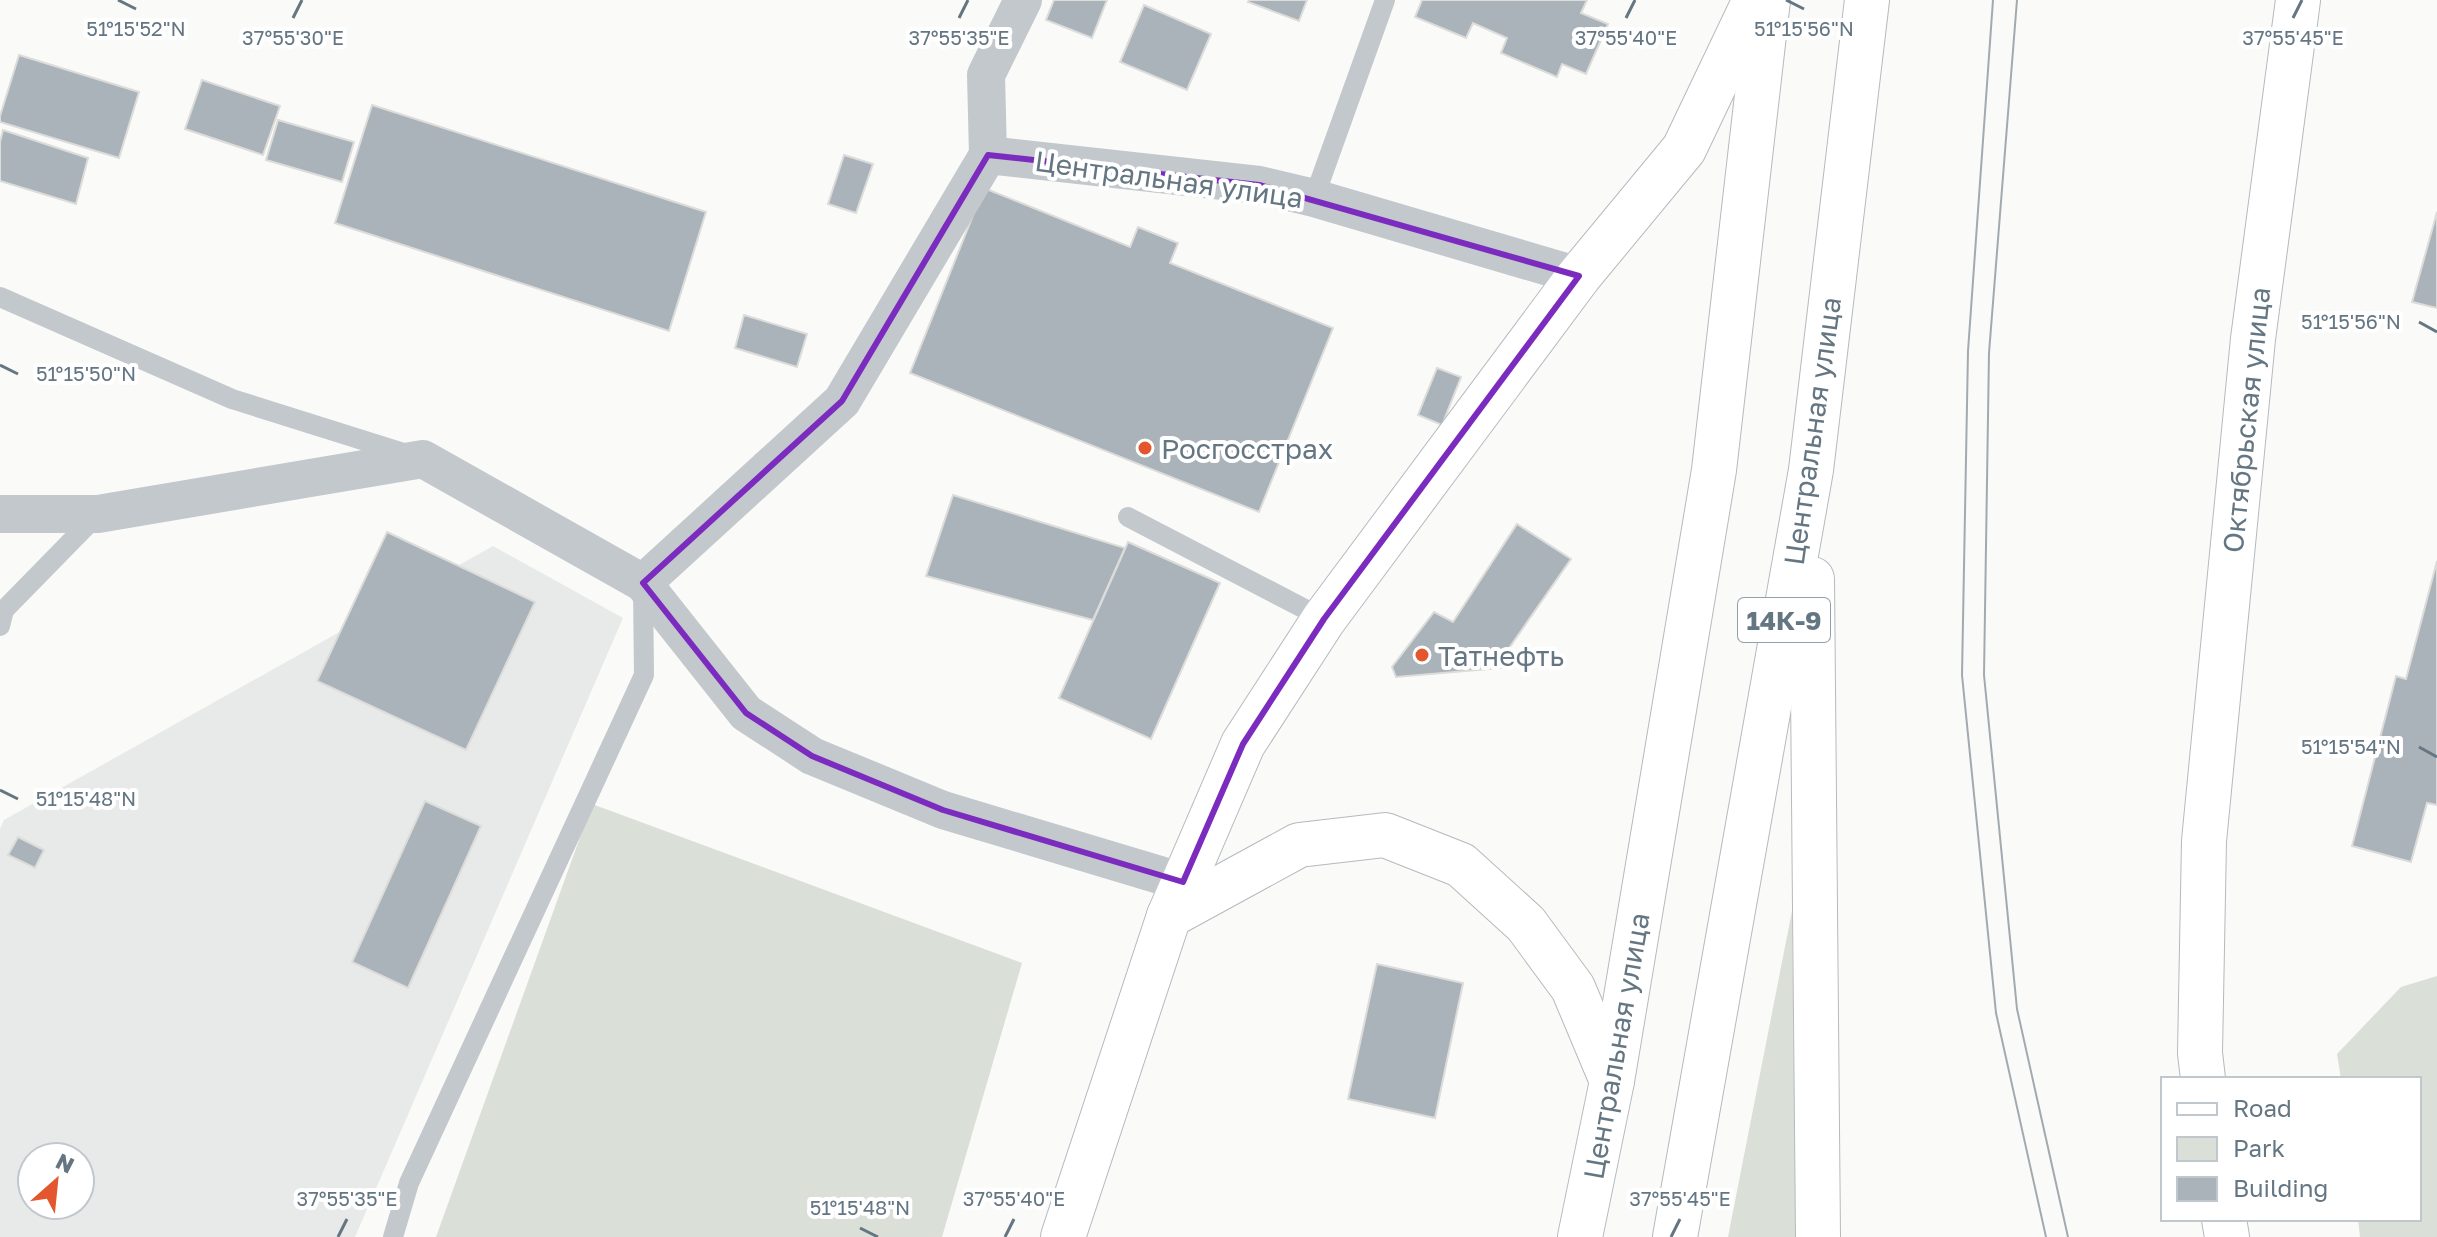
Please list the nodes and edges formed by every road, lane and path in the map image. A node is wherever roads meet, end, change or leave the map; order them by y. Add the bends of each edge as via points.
1 (1023, 0) edge
2 (1385, 0) edge
3 (1755, 0) edge
4 (1768, 0) edge
5 (1867, 0) edge
6 (2298, 0) edge
7 (988, 155) junction
8 (1314, 198) junction
9 (1579, 276) junction
10 (0, 297) edge
11 (423, 459) junction
12 (1811, 470) junction
13 (0, 514) edge
14 (98, 514) junction
15 (1128, 517) dead end
16 (643, 583) junction
17 (1, 613) edge
18 (1324, 619) junction
19 (1176, 899) junction
20 (2203, 1077) edge
21 (1612, 1081) junction
22 (393, 1237) edge
23 (1063, 1237) edge
24 (1580, 1237) edge
25 (1675, 1237) edge
26 (1818, 1237) edge

1 - 7 street via 986,75
2 - 8 lane
3 - 9 main road via 1684,149
4 - 21 main road, Центральная улица via 1714,470
5 - 12 main road, Центральная улица / 14К-9
6 - 20 main road, Октябрьская улица via 2253,339 2204,841
7 - 8 street, Центральная улица via 1259,185
7 - 16 street via 842,401
8 - 9 street, Центральная улица
9 - 18 main road
10 - 11 lane via 232,399
11 - 14 street
11 - 16 street
12 - 25 main road, Центральная улица / 14К-9
12 - 26 main road
13 - 14 street
14 - 17 lane
15 - 18 lane
16 - 19 street via 746,713 812,756
16 - 22 lane via 644,675 409,1183
18 - 19 main road via 1243,744
19 - 21 main road via 1299,845 1385,835 1461,865 1526,924 1573,988
19 - 23 main road
21 - 24 main road, Центральная улица

